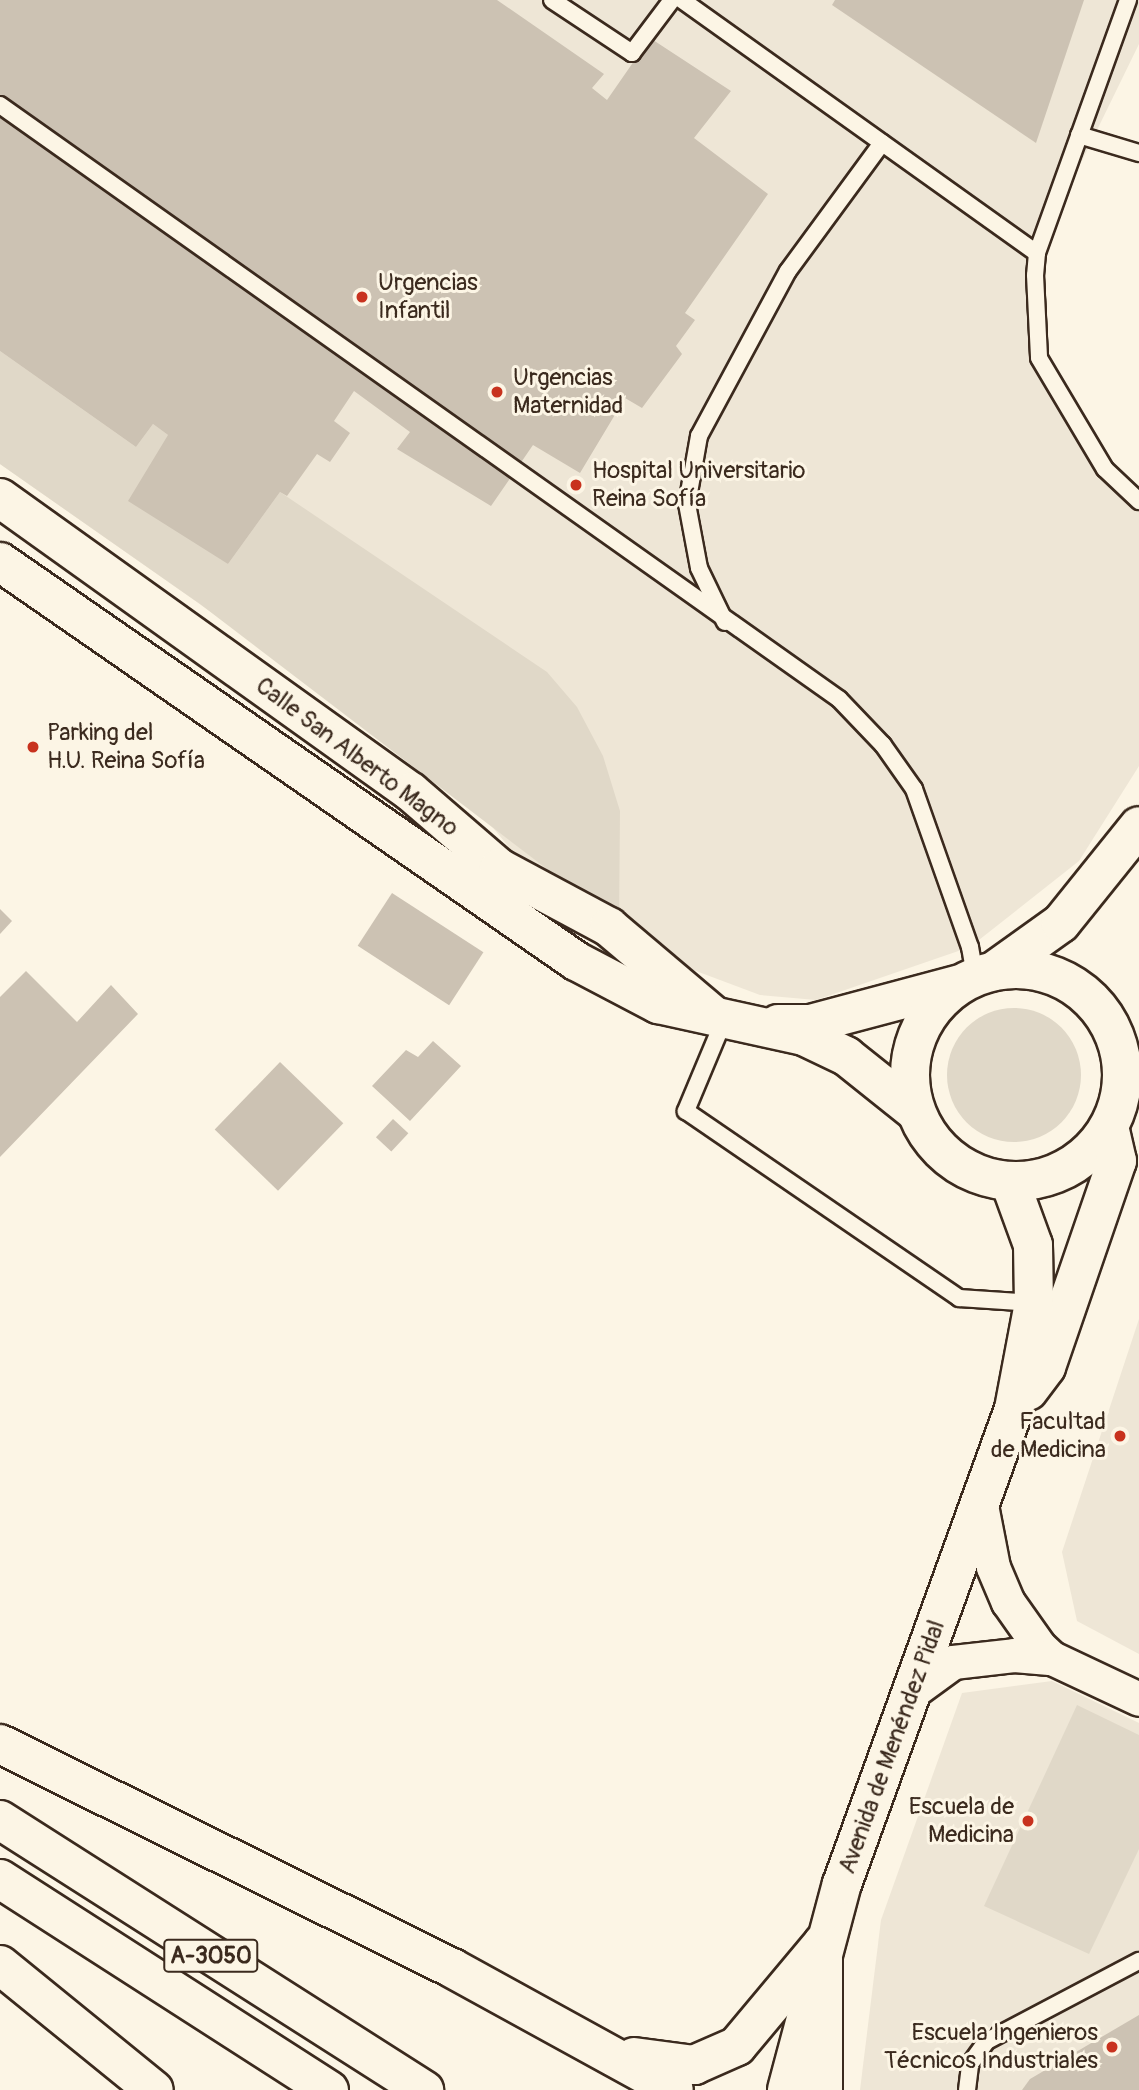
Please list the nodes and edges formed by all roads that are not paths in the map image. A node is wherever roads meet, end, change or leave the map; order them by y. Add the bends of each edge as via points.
1 (552, 0) edge
2 (672, 0) edge
3 (682, 0) edge
4 (1128, 0) edge
5 (0, 104) edge
6 (1079, 135) junction
7 (882, 143) junction
8 (1139, 153) edge
9 (1037, 253) junction
10 (0, 498) edge
11 (1139, 500) edge
12 (0, 562) edge
13 (727, 625) junction
14 (1139, 826) edge
15 (976, 977) junction
16 (732, 1018) junction
17 (1123, 1097) edge
18 (915, 1111) junction
19 (1010, 1181) junction
20 (1034, 1303) junction
21 (1014, 1409) junction
22 (981, 1505) junction
23 (1052, 1658) junction
24 (912, 1692) junction
25 (1139, 1699) edge
26 (0, 1744) edge
27 (0, 1820) edge
28 (0, 1879) edge
29 (823, 1943) junction
30 (1139, 1961) edge
31 (0, 1965) edge
32 (598, 2046) junction
33 (154, 2090) edge
34 (329, 2090) edge
35 (424, 2090) edge
36 (674, 2090) edge
37 (787, 2090) edge
38 (823, 2090) edge
39 (967, 2090) edge

1 - 2 lane via 632,53
3 - 7 lane
4 - 6 lane
5 - 13 lane
6 - 8 lane
6 - 9 lane
7 - 9 lane
7 - 13 lane via 788,271 699,436 687,504 699,568
9 - 11 lane via 1039,358 1105,469
10 - 16 main road, Calle San Alberto Magno via 411,792 499,868 609,927
12 - 16 main road, Calle San Alberto Magno via 576,961 658,1004 695,1016
13 - 15 lane via 839,699 914,789 970,947
14 - 15 main road via 1061,923
15 - 16 main road, Calle San Alberto Magno via 810,1024
15 - 17 main road via 1028,969 1062,979 1091,999 1112,1027 1122,1060
15 - 18 main road via 932,1008 915,1040 909,1076
16 - 18 main road, Calle San Alberto Magno via 846,1056
16 - 20 lane via 686,1111 959,1298
17 - 19 main road via 1068,1168 1040,1179
17 - 21 main road, Avenida de Menéndez Pidal via 1117,1161 1046,1367
18 - 19 main road via 930,1139 952,1161 979,1176
19 - 20 main road, Avenida de Menéndez Pidal via 1033,1245
20 - 21 main road, Avenida de Menéndez Pidal
21 - 22 main road, Avenida de Menéndez Pidal
22 - 23 street via 993,1567 1008,1602
22 - 24 main road, Avenida de Menéndez Pidal
23 - 24 street via 1014,1655 953,1662
23 - 25 street
24 - 29 main road, Avenida de Menéndez Pidal
26 - 32 main road via 294,1888
27 - 35 main road, A-3050
28 - 34 main road, A-3050
29 - 32 main road via 757,2029 715,2057 676,2066
29 - 37 main road, Avenida de Menéndez Pidal
29 - 38 main road
30 - 39 lane via 987,2042 970,2064
31 - 33 main road
32 - 36 main road

